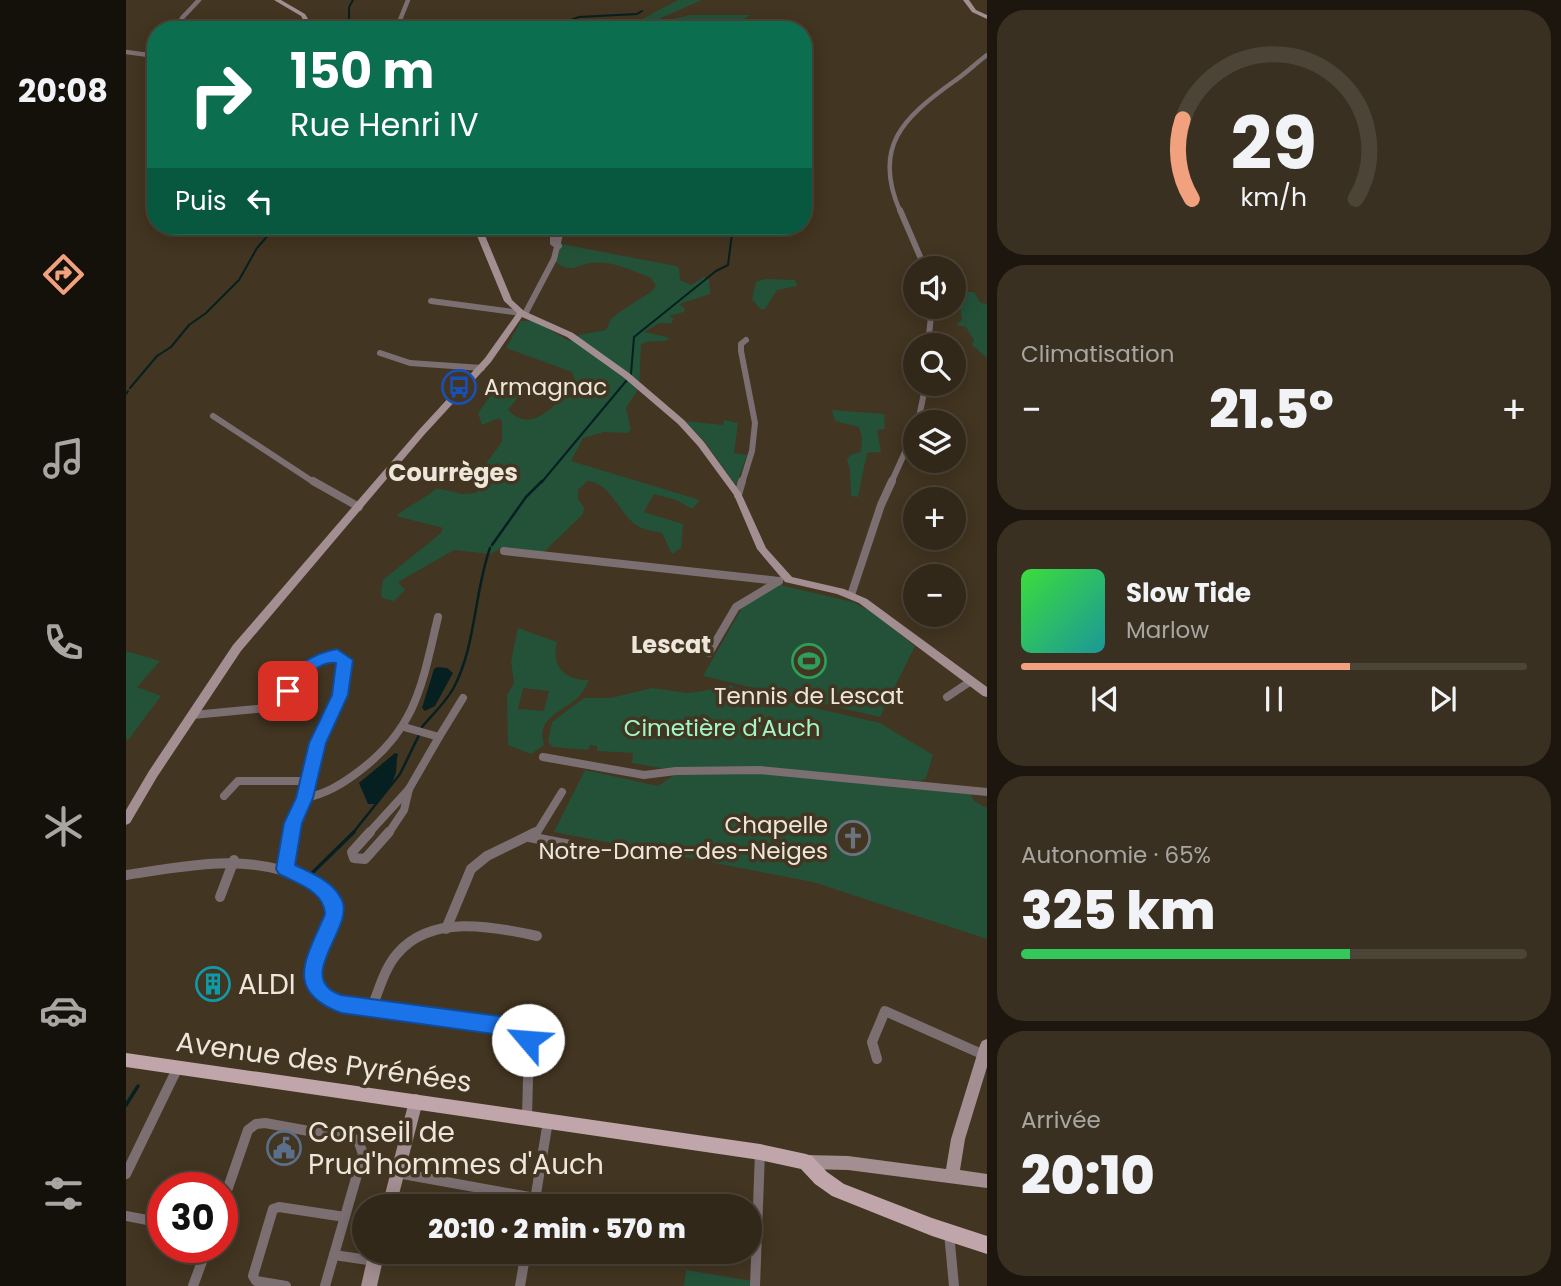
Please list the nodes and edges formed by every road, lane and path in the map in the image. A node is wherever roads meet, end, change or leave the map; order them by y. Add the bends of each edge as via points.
1 (199, 0) edge
2 (277, 0) edge
3 (408, 0) edge
4 (966, 0) edge
5 (987, 17) edge
6 (181, 21) edge
7 (307, 21) edge
8 (400, 21) edge
9 (126, 52) edge
10 (147, 55) edge
11 (987, 55) edge
12 (480, 235) edge
13 (553, 235) edge
14 (561, 235) edge
15 (559, 246) junction
16 (920, 256) edge
17 (431, 301) dead end
18 (523, 313) junction
19 (746, 340) dead end
20 (380, 352) dead end
21 (481, 368) junction
22 (213, 416) dead end
23 (903, 456) edge
24 (738, 495) junction
25 (359, 507) junction
26 (504, 551) dead end
27 (784, 581) junction
28 (851, 595) junction
29 (438, 617) dead end
30 (709, 653) dead end
31 (971, 681) junction
32 (987, 693) edge
33 (463, 698) dead end
34 (947, 698) dead end
35 (193, 715) junction
36 (404, 727) junction
37 (439, 737) junction
38 (543, 757) dead end
39 (309, 781) junction
40 (409, 789) junction
41 (562, 792) dead end
42 (987, 792) edge
43 (224, 796) dead end
44 (304, 798) junction
45 (126, 820) edge
46 (529, 837) junction
47 (570, 845) dead end
48 (234, 860) junction
49 (285, 869) junction
50 (126, 875) edge
51 (219, 897) dead end
52 (446, 929) junction
53 (537, 936) dead end
54 (371, 1009) junction
55 (986, 1050) edge
56 (877, 1059) dead end
57 (126, 1060) edge
58 (178, 1067) junction
59 (416, 1101) junction
60 (527, 1118) junction
61 (548, 1121) junction
62 (760, 1152) junction
63 (806, 1161) junction
64 (233, 1172) edge
65 (397, 1173) junction
66 (126, 1174) edge
67 (952, 1175) junction
68 (987, 1181) edge
69 (392, 1194) edge
70 (496, 1194) edge
71 (535, 1194) edge
72 (126, 1216) edge
73 (345, 1217) junction
74 (147, 1220) edge
75 (949, 1233) junction
76 (987, 1245) edge
77 (334, 1255) junction
78 (352, 1255) edge
79 (202, 1263) edge
80 (374, 1264) edge
81 (524, 1264) edge
82 (194, 1286) edge
83 (286, 1286) edge
84 (325, 1286) edge
85 (369, 1286) edge
86 (520, 1286) edge
87 (755, 1286) edge
88 (954, 1286) edge

1 - 6 street
2 - 7 street
3 - 8 street
4 - 5 street via 974,11
9 - 10 street
11 - 16 street via 924,99 904,120 895,139 888,178
12 - 18 street via 503,294
13 - 15 street via 553,243
14 - 15 street
15 - 18 street
17 - 18 street
18 - 21 street
18 - 24 street via 570,335 656,400 701,444
19 - 24 street via 741,351 754,438
20 - 21 street via 410,363
21 - 25 street
22 - 25 street
23 - 28 street via 881,505
24 - 27 street via 762,549
25 - 35 street via 237,648
26 - 27 street
27 - 28 street
27 - 30 street via 736,607
28 - 31 street via 874,607
29 - 36 street
31 - 32 street
31 - 34 street
33 - 37 street
35 - 39 street via 278,707 303,670 330,655 342,657 340,695 317,743
35 - 45 street
36 - 37 street
36 - 44 street via 385,750 335,789
37 - 40 street
38 - 42 street via 645,775 760,770
39 - 43 street via 238,781
39 - 44 street
40 - 40 street via 352,852 354,858 365,859 401,820
41 - 46 street via 547,819
44 - 49 street via 293,823
46 - 47 street
46 - 52 street via 487,856 471,869
48 - 49 street
48 - 50 street
48 - 51 street
49 - 54 street via 321,887 334,903 314,964 313,979 319,992 341,1004
52 - 53 street via 496,928
52 - 54 street via 428,932 404,946
54 - 60 street via 525,1031
55 - 56 street via 885,1011 872,1042
55 - 67 street via 958,1139
57 - 58 main road, Avenue des Pyrénées
58 - 59 main road, Avenue des Pyrénées
58 - 66 street
59 - 60 main road, Avenue des Pyrénées
59 - 65 street
60 - 61 main road, Avenue des Pyrénées
61 - 62 main road, Avenue des Pyrénées
61 - 71 street
62 - 63 main road, Avenue des Pyrénées
62 - 87 street
63 - 67 street
63 - 75 main road via 838,1190
64 - 73 street via 248,1130 256,1124 358,1140 363,1154
65 - 69 street
65 - 70 street
67 - 68 street
72 - 74 street
73 - 77 street
73 - 83 street via 273,1209 253,1276 256,1281
75 - 76 main road
75 - 88 street
77 - 78 street
77 - 84 street
79 - 82 street
80 - 85 street
81 - 86 street

